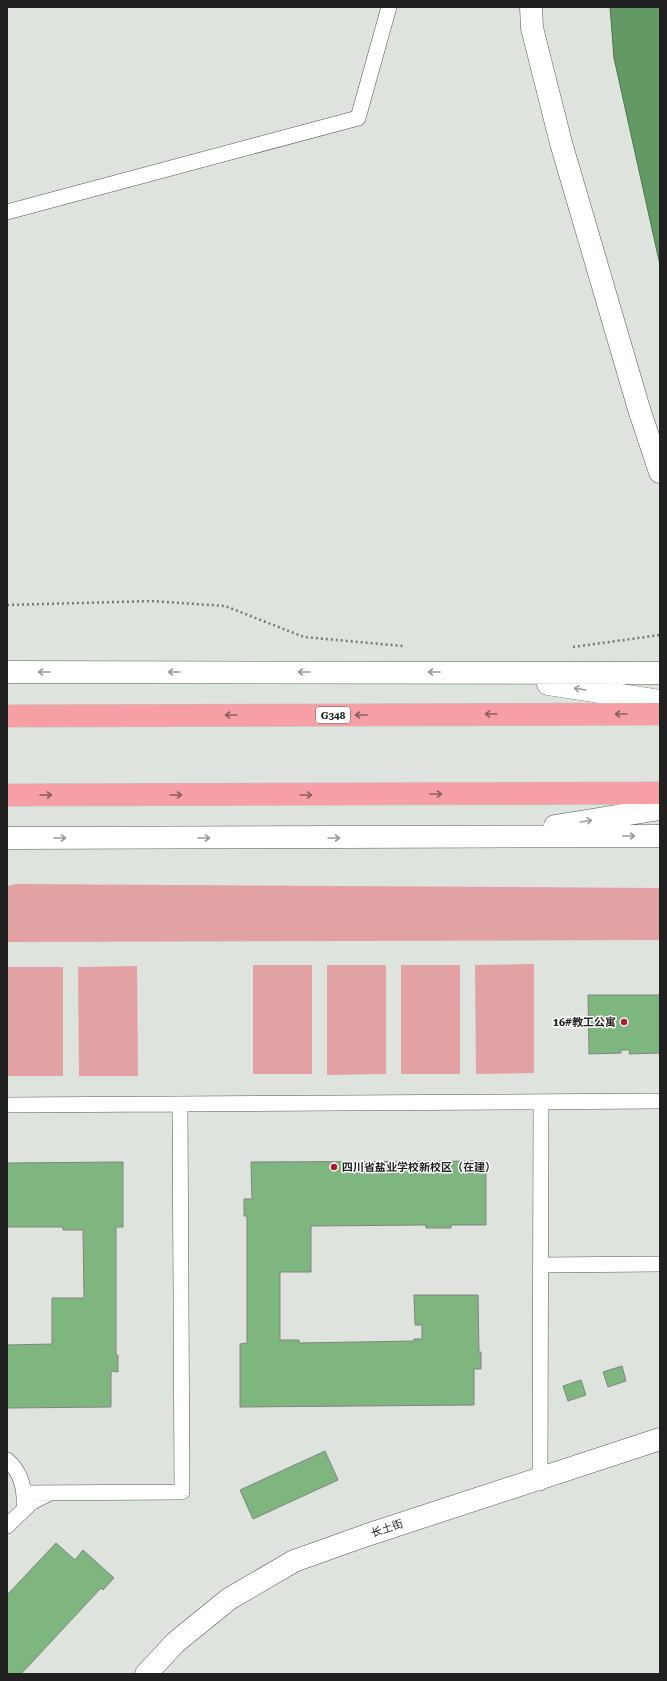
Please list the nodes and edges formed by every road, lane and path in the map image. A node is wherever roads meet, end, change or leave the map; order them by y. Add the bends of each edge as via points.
1 (389, 7) edge
2 (531, 7) edge
3 (7, 212) edge
4 (660, 472) edge
5 (7, 605) edge
6 (660, 635) edge
7 (409, 647) dead end
8 (567, 648) dead end
9 (7, 672) edge
10 (473, 672) junction
11 (660, 674) edge
12 (660, 701) edge
13 (660, 714) edge
14 (7, 716) edge
15 (660, 793) edge
16 (7, 795) edge
17 (660, 809) edge
18 (660, 836) edge
19 (478, 837) junction
20 (7, 838) edge
21 (660, 1101) edge
22 (541, 1102) junction
23 (180, 1104) junction
24 (7, 1105) edge
25 (660, 1264) edge
26 (540, 1265) junction
27 (660, 1439) edge
28 (7, 1460) edge
29 (540, 1481) junction
30 (24, 1493) junction
31 (51, 1493) junction
32 (23, 1509) junction
33 (7, 1526) edge
34 (146, 1674) edge

1 - 3 lane via 358,118
2 - 4 street via 532,28 561,143
5 - 7 path via 152,601 225,606 304,637
6 - 8 path
10 -> 9 street
10 - 11 street
12 -> 10 street
13 -> 14 highway, G348
16 -> 15 highway
19 -> 17 street
19 -> 18 street
20 -> 19 street
21 - 22 lane
22 - 23 lane
22 - 26 lane
23 - 24 lane
23 - 31 lane via 182,1492
25 - 26 lane
26 - 29 lane
27 - 29 street, 长土街
28 - 30 lane via 17,1470
29 - 34 street, 长土街 via 367,1535 294,1561 229,1598 176,1642
30 - 31 lane
30 - 32 lane
31 - 32 lane
32 - 33 lane

